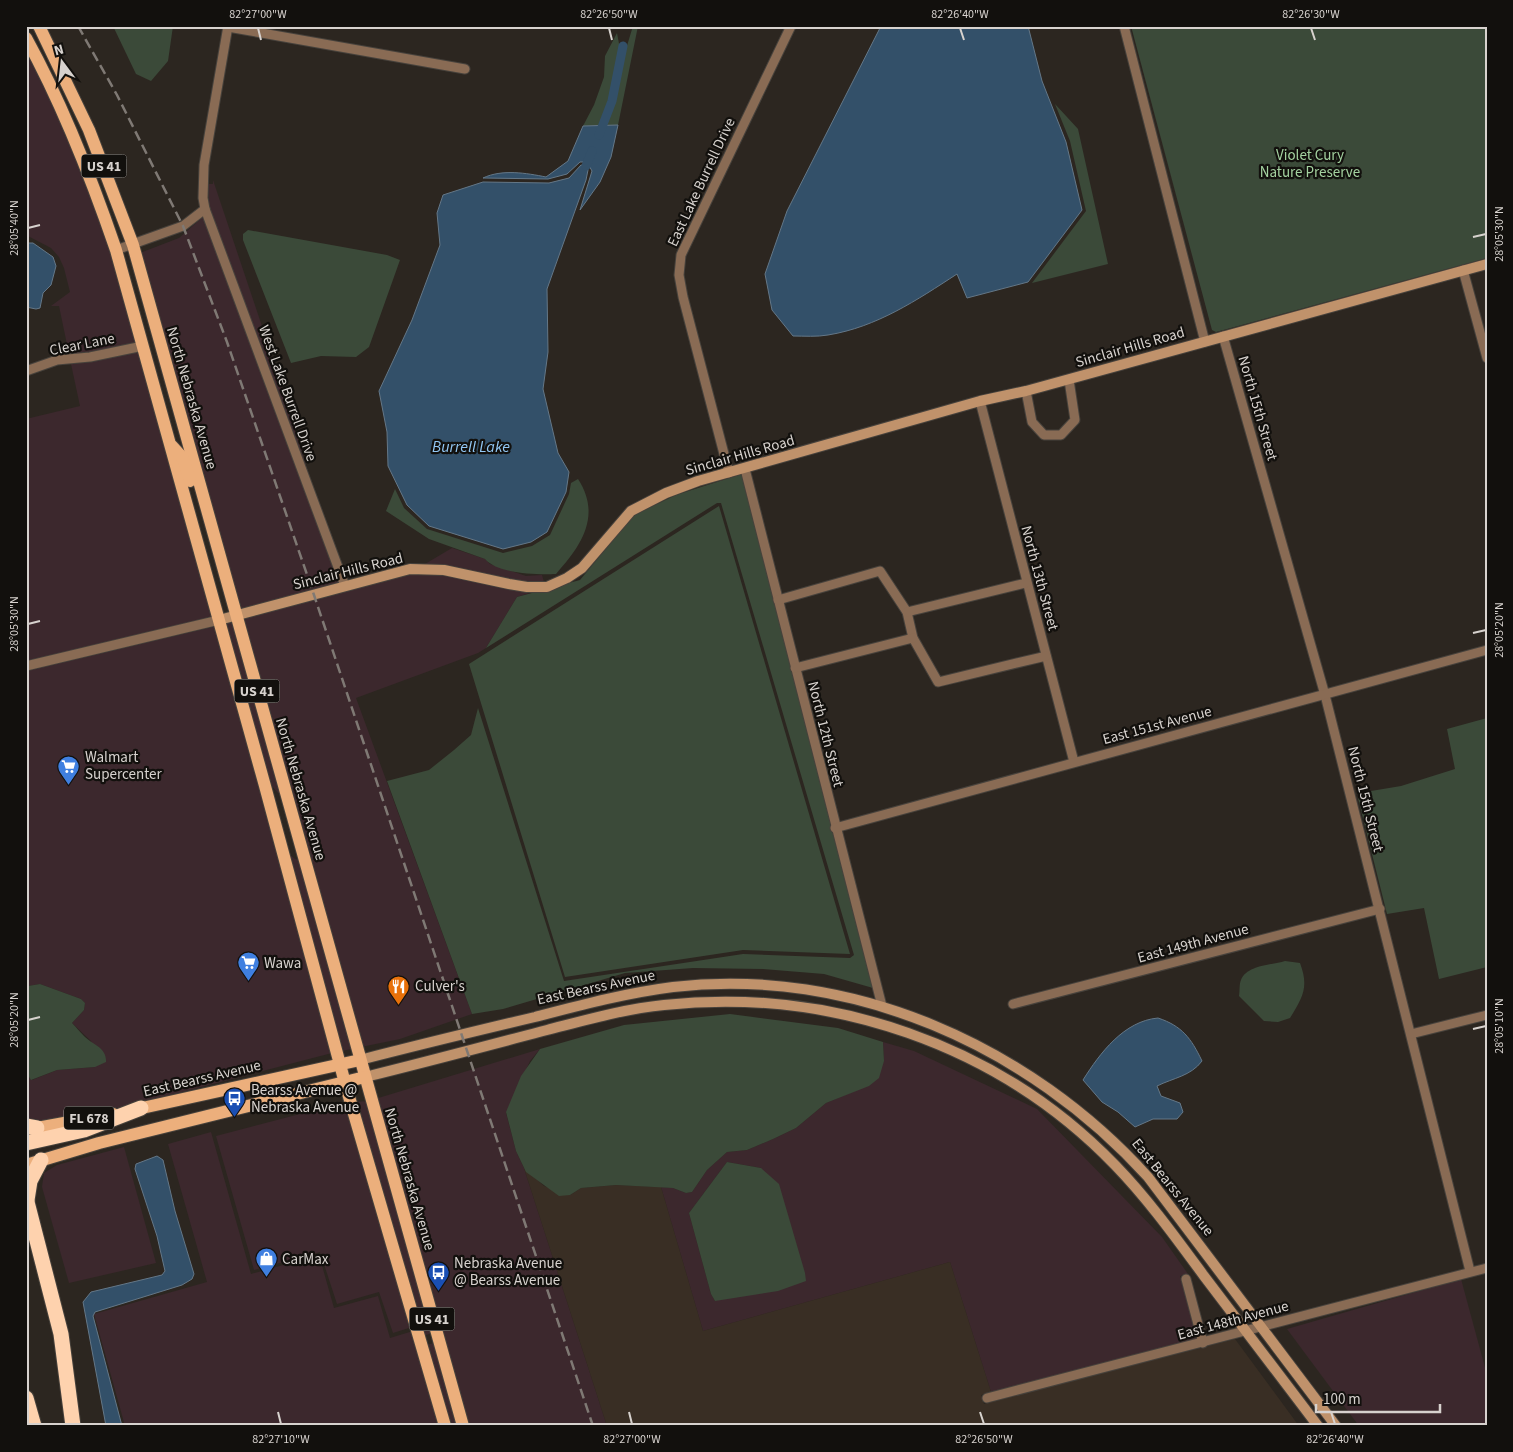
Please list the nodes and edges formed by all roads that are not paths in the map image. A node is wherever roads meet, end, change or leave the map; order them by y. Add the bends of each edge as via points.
1 (39, 26) edge
2 (791, 26) edge
3 (1124, 26) edge
4 (228, 27) edge
5 (26, 38) edge
6 (464, 69) dead end
7 (205, 210) junction
8 (133, 245) junction
9 (116, 250) junction
10 (1487, 264) edge
11 (1463, 270) junction
12 (1223, 336) junction
13 (1205, 342) junction
14 (143, 346) junction
15 (1487, 358) edge
16 (26, 371) edge
17 (1070, 380) junction
18 (1026, 391) junction
19 (980, 401) junction
20 (182, 421) junction
21 (170, 444) junction
22 (745, 469) junction
23 (728, 473) junction
24 (211, 525) junction
25 (1026, 583) junction
26 (345, 586) junction
27 (778, 600) junction
28 (906, 612) junction
29 (236, 616) junction
30 (219, 620) junction
31 (913, 638) junction
32 (1487, 650) edge
33 (1046, 656) junction
34 (26, 666) edge
35 (795, 668) junction
36 (1325, 695) junction
37 (1074, 762) junction
38 (265, 786) junction
39 (835, 828) junction
40 (303, 855) junction
41 (1380, 909) junction
42 (1013, 1004) dead end
43 (882, 1006) junction
44 (1487, 1015) edge
45 (1410, 1034) junction
46 (360, 1060) junction
47 (340, 1066) junction
48 (365, 1078) junction
49 (345, 1083) junction
50 (141, 1108) junction
51 (30, 1128) edge
52 (26, 1142) edge
53 (41, 1160) junction
54 (26, 1165) edge
55 (27, 1199) edge
56 (1487, 1268) edge
57 (1470, 1272) junction
58 (1186, 1280) dead end
59 (1262, 1327) junction
60 (1246, 1332) junction
61 (437, 1337) junction
62 (420, 1341) junction
63 (1203, 1343) junction
64 (26, 1398) edge
65 (987, 1398) dead end
66 (34, 1426) edge
67 (73, 1426) edge
68 (445, 1426) edge
69 (463, 1426) edge
70 (1318, 1426) edge
71 (1336, 1426) edge

1 - 8 main road, North Nebraska Avenue / US 41 via 89,130
2 - 23 street, East Lake Burrell Drive via 681,255 679,275 683,297
3 - 13 street
4 - 6 street
4 - 7 street, West Lake Burrell Drive via 204,166
5 - 9 main road, US 41 via 79,150
7 - 8 street via 183,226
7 - 26 street, West Lake Burrell Drive
8 - 9 street
8 - 20 main road, North Nebraska Avenue / US 41
9 - 14 main road, US 41
10 - 11 main road, Sinclair Hills Road
11 - 12 main road, Sinclair Hills Road
11 - 15 street
12 - 13 main road, Sinclair Hills Road
12 - 36 street, North 15th Street
13 - 17 main road, Sinclair Hills Road
14 - 16 street, Clear Lane via 57,360
14 - 20 main road via 154,356 171,414
14 - 21 main road, US 41
17 - 18 main road, Sinclair Hills Road
17 - 18 street via 1075,420 1061,435 1044,436 1032,422
18 - 19 main road, Sinclair Hills Road
19 - 22 main road, Sinclair Hills Road
19 - 25 street, North 13th Street
20 - 24 main road, North Nebraska Avenue / US 41
21 - 24 main road via 183,458 198,506
21 - 30 main road, US 41
22 - 23 main road, Sinclair Hills Road
22 - 27 street, North 12th Street
23 - 26 main road, Sinclair Hills Road via 666,493 632,511 582,568 547,586 518,586 427,569
24 - 29 main road, North Nebraska Avenue / US 41
25 - 28 street
25 - 33 street, North 13th Street
26 - 29 main road, Sinclair Hills Road
27 - 28 street via 880,571
27 - 35 street, North 12th Street
28 - 31 street
29 - 30 main road, Sinclair Hills Road
29 - 40 main road, North Nebraska Avenue / US 41
30 - 34 street, Sinclair Hills Road
30 - 38 main road, US 41
31 - 33 street via 938,682
31 - 35 street
32 - 36 street, East 151st Avenue
33 - 37 street, North 13th Street
35 - 39 street, North 12th Street
36 - 37 street, East 151st Avenue
36 - 41 street, North 15th Street
37 - 39 street, East 151st Avenue
38 - 40 main road via 276,796 289,847 297,856
38 - 47 main road, US 41
39 - 43 street, North 12th Street
40 - 46 main road, North Nebraska Avenue / US 41
41 - 42 street, East 149th Avenue
41 - 45 street, North 15th Street
43 - 46 main road, East Bearss Avenue via 784,987 675,987 625,994
43 - 59 main road, East Bearss Avenue via 975,1043 1052,1090 1098,1126 1148,1177
44 - 45 street
45 - 57 street, North 15th Street
46 - 47 main road, East Bearss Avenue / FL 678
46 - 48 main road, North Nebraska Avenue / US 41
47 - 49 main road, US 41
47 - 50 main road, East Bearss Avenue / FL 678
48 - 49 main road, East Bearss Avenue / FL 678
48 - 60 main road, East Bearss Avenue via 589,1020 663,1005 772,1002 833,1011 886,1024 980,1063 1035,1096 1075,1128 1136,1188
48 - 61 main road, North Nebraska Avenue / US 41
49 - 53 main road, East Bearss Avenue / FL 678
49 - 62 main road, US 41
50 - 51 main road, East Bearss Avenue / FL 678
50 - 52 highway via 84,1130
53 - 54 main road, East Bearss Avenue / FL 678
53 - 55 highway via 30,1181
55 - 67 highway via 61,1334
56 - 57 street, East 148th Avenue
57 - 59 street, East 148th Avenue
58 - 63 street
59 - 60 street, East 148th Avenue
59 - 71 main road, East Bearss Avenue
60 - 63 street, East 148th Avenue
60 - 70 main road, East Bearss Avenue
61 - 62 main road
61 - 69 main road, North Nebraska Avenue / US 41
62 - 68 main road, US 41
63 - 65 street, East 148th Avenue
64 - 66 highway

